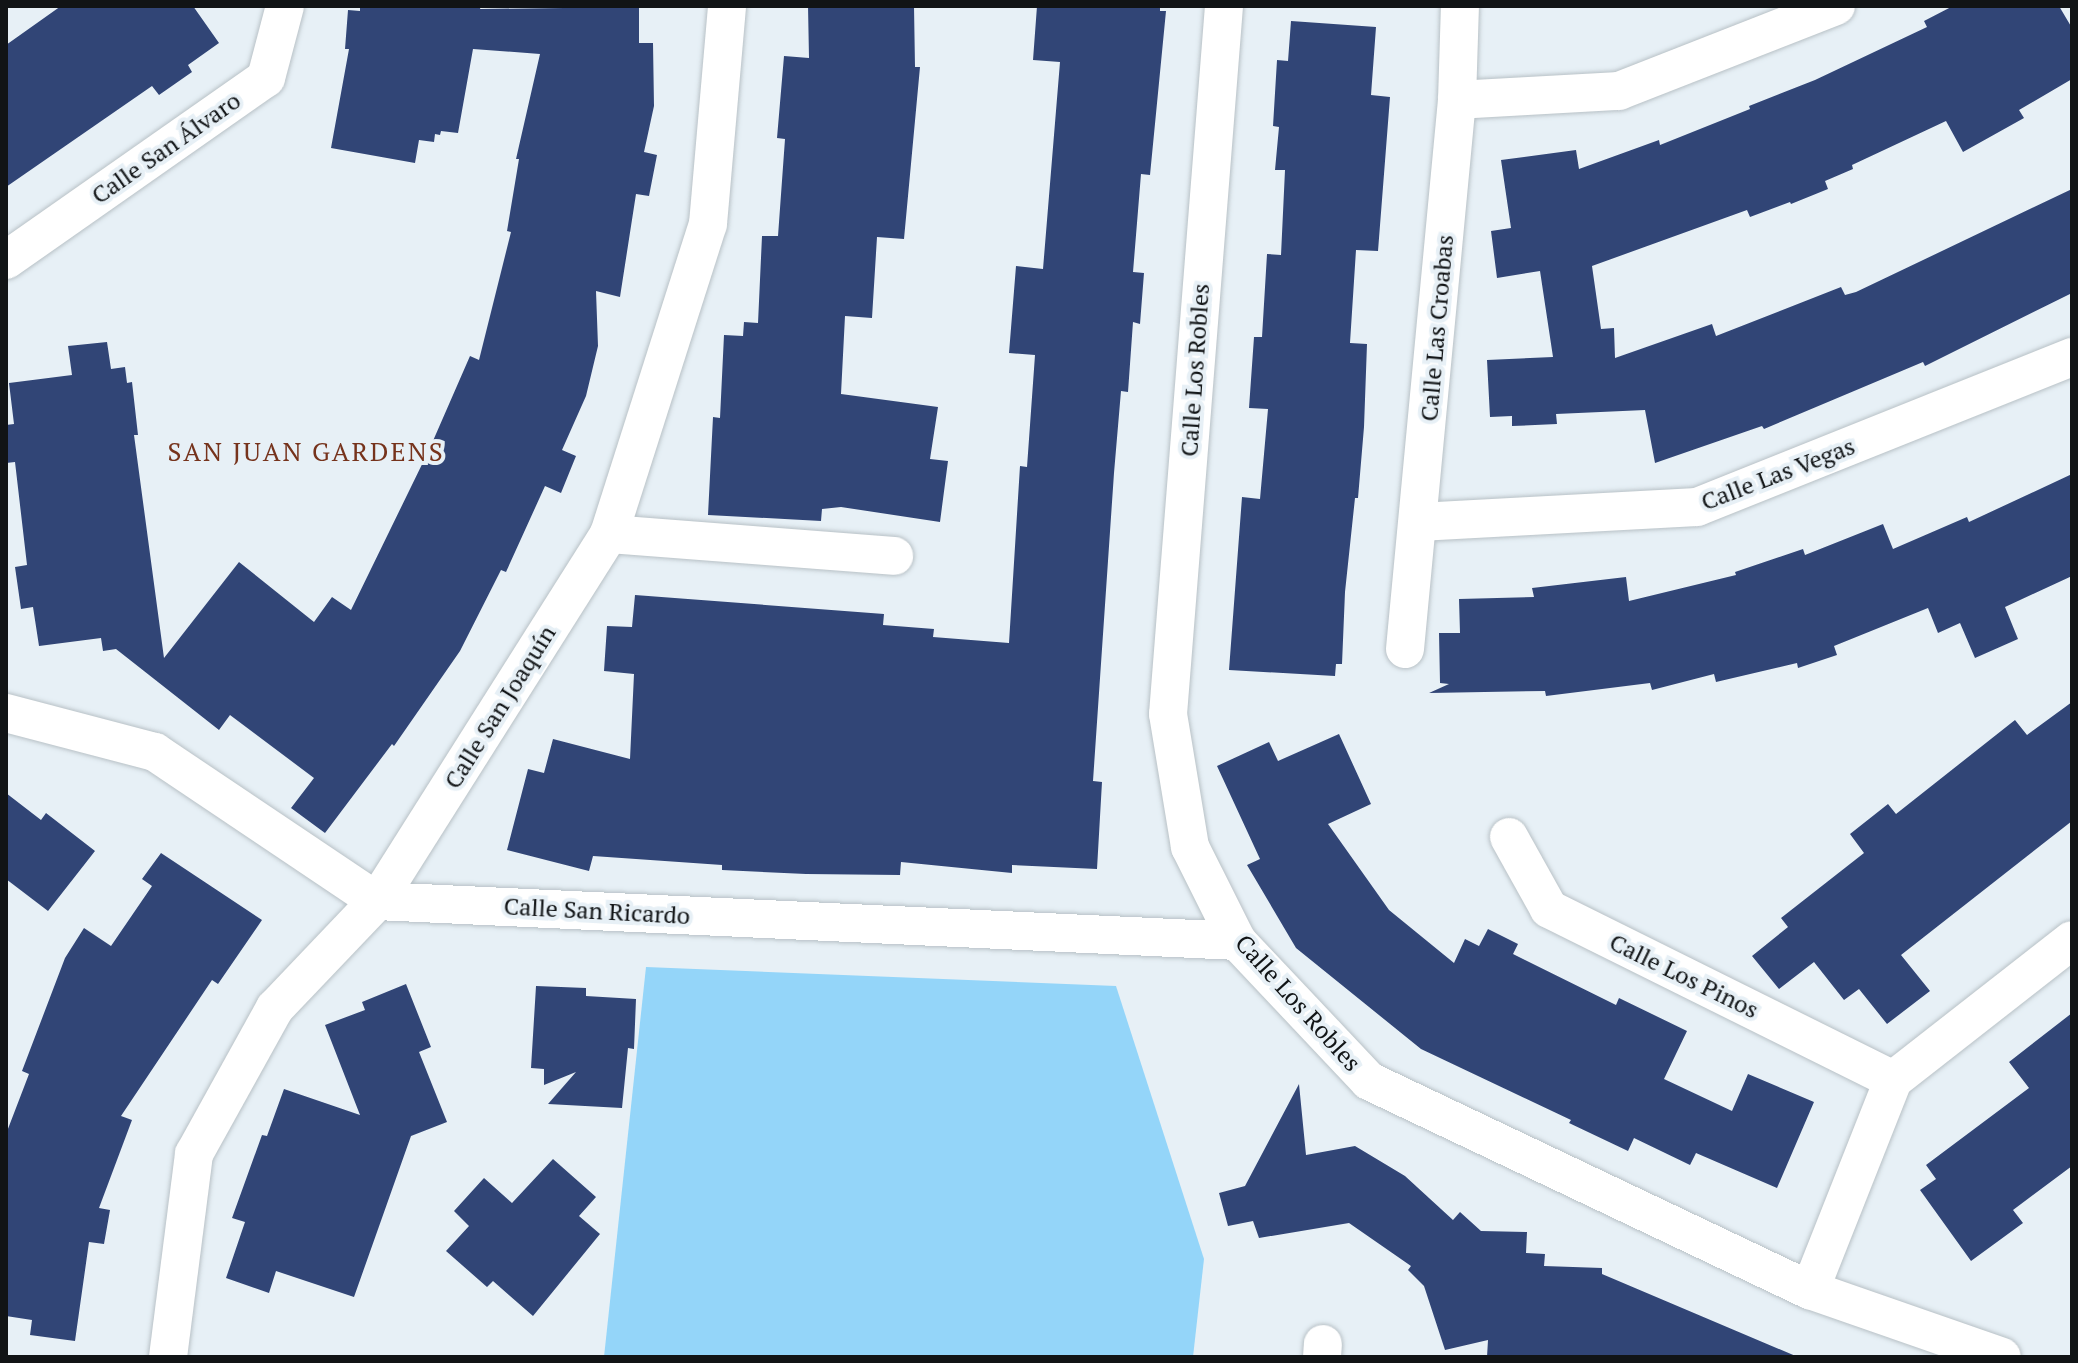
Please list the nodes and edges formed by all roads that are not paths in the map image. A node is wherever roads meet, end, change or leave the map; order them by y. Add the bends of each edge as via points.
1 (285, 6) edge
2 (727, 6) edge
3 (1224, 6) edge
4 (1460, 6) edge
5 (1836, 6) edge
6 (1457, 100) junction
7 (6, 260) edge
8 (2072, 357) edge
9 (1419, 522) junction
10 (609, 534) junction
11 (894, 556) dead end
12 (1405, 649) dead end
13 (6, 713) edge
14 (1509, 837) dead end
15 (377, 901) junction
16 (2072, 940) edge
17 (1237, 941) junction
18 (1893, 1080) junction
19 (1810, 1290) junction
20 (168, 1357) edge
21 (2002, 1357) edge

1 - 7 street, Calle San Álvaro via 266,78
2 - 10 street, Calle San Joaquín via 708,224
3 - 17 street, Calle Los Robles via 1168,714 1190,847
4 - 6 street, Calle Las Croabas
5 - 6 street via 1619,91
6 - 9 street, Calle Las Croabas
8 - 9 street, Calle Las Vegas via 1697,507
9 - 12 street, Calle Las Croabas
10 - 11 street
10 - 15 street, Calle San Joaquín
13 - 15 street via 155,752
14 - 18 street, Calle Los Pinos via 1549,909
15 - 17 street, Calle San Ricardo
15 - 20 street, Calle San Joaquín via 275,1008 194,1154
16 - 18 street
17 - 19 street, Calle Los Robles via 1369,1081
18 - 19 street
19 - 21 street, Calle Los Robles

